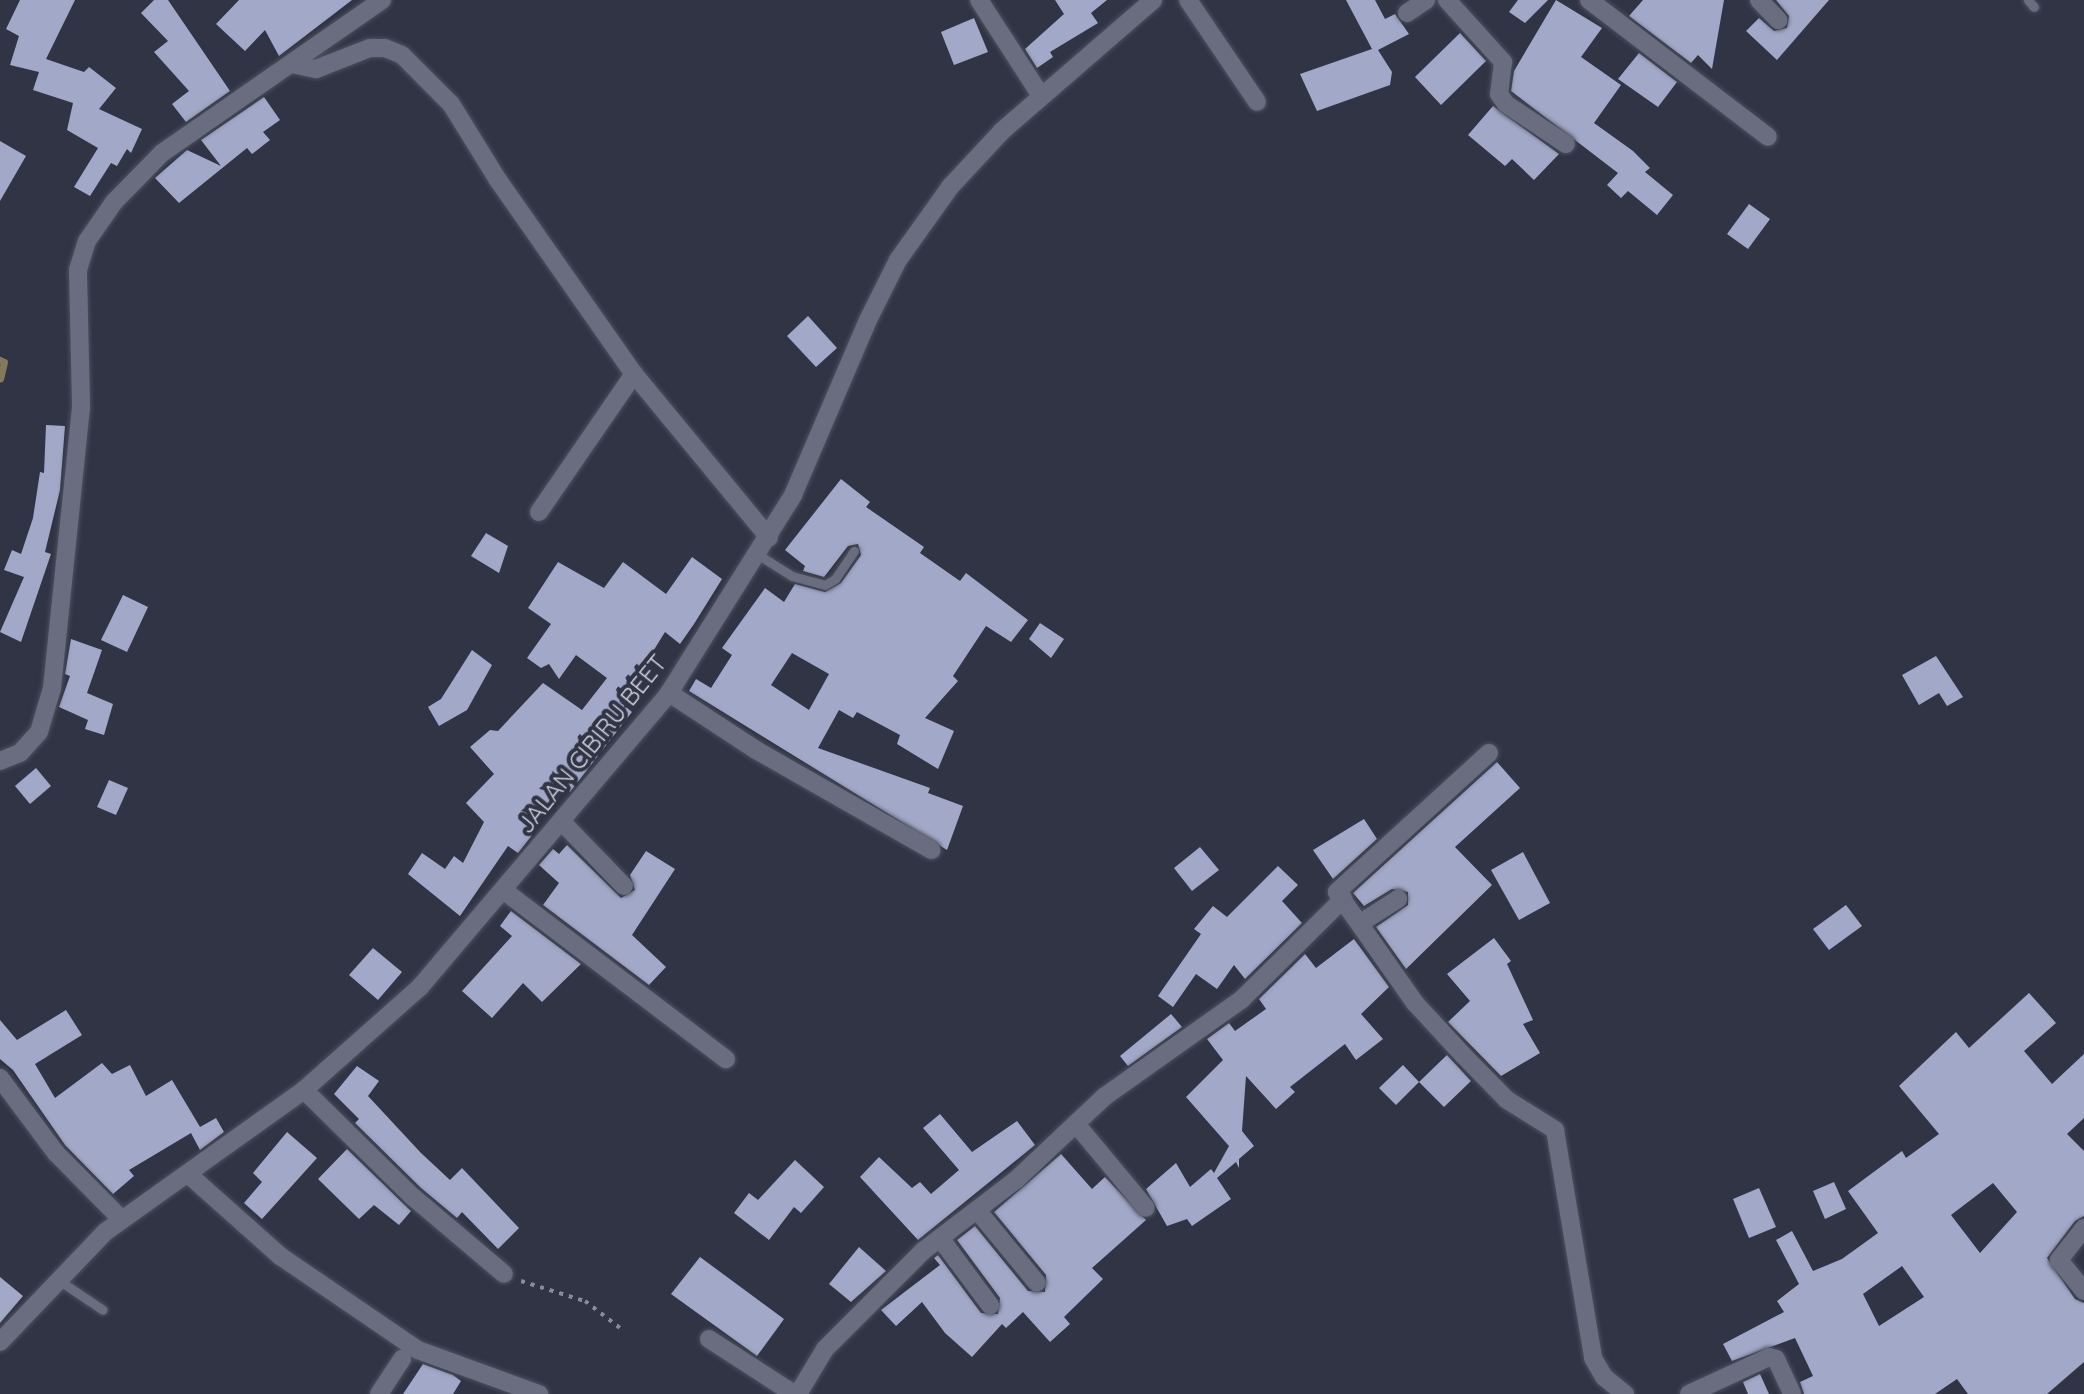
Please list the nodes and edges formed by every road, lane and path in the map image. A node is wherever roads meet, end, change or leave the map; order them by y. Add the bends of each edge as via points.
1 (382, 0) edge
2 (979, 0) edge
3 (1153, 0) edge
4 (1188, 0) edge
5 (1426, 0) edge
6 (1447, 0) edge
7 (1589, 0) edge
8 (1759, 0) edge
9 (1407, 13) dead end
10 (1778, 20) dead end
11 (292, 64) junction
12 (1041, 96) junction
13 (1257, 102) dead end
14 (1768, 137) dead end
15 (1566, 144) dead end
16 (634, 374) junction
17 (539, 512) dead end
18 (763, 546) junction
19 (854, 551) dead end
20 (669, 693) junction
21 (1489, 753) dead end
22 (0, 761) edge
23 (562, 822) junction
24 (931, 850) dead end
25 (624, 886) dead end
26 (503, 890) junction
27 (1343, 899) junction
28 (1398, 899) dead end
29 (1362, 922) junction
30 (726, 1059) dead end
31 (0, 1078) edge
32 (304, 1090) junction
33 (1076, 1124) junction
34 (188, 1174) junction
35 (1146, 1208) dead end
36 (977, 1210) junction
37 (122, 1220) junction
38 (2084, 1228) edge
39 (940, 1238) junction
40 (504, 1274) joint
41 (57, 1279) junction
42 (1037, 1283) dead end
43 (2084, 1291) edge
44 (990, 1305) dead end
45 (103, 1310) dead end
46 (620, 1328) dead end
47 (709, 1339) dead end
48 (0, 1342) edge
49 (402, 1359) dead end
50 (379, 1394) edge
51 (539, 1394) edge
52 (796, 1394) edge
53 (1625, 1394) edge
54 (1689, 1394) edge
55 (1792, 1394) edge

1 - 11 street
2 - 12 street
3 - 12 street, JALAN CIBIRU BEET
4 - 13 street
5 - 9 street
6 - 15 street via 1503,62 1499,94 1506,104
7 - 14 street
8 - 10 street
11 - 16 street via 316,69 370,48 402,55 451,104
11 - 22 street via 162,153 114,202 87,241 78,270 81,405 52,688 39,732 20,753
12 - 18 street, JALAN CIBIRU BEET via 950,187 898,260 805,469
16 - 17 street
16 - 18 street
18 - 19 lane via 792,576 825,585
18 - 20 street, JALAN CIBIRU BEET
20 - 23 street, JALAN CIBIRU BEET
20 - 24 street via 756,750
21 - 27 street via 1341,885 1337,892
23 - 25 street
23 - 26 street, JALAN CIBIRU BEET
26 - 30 street
26 - 32 street, JALAN CIBIRU BEET via 420,987
27 - 29 street
27 - 33 street via 1241,1000 1104,1097
28 - 29 street
29 - 53 street via 1415,1003 1463,1055 1507,1100 1555,1130 1593,1358 1604,1377
31 - 37 street via 56,1153
32 - 34 street, JALAN CIBIRU BEET
32 - 40 street via 413,1197
33 - 35 street
33 - 36 street
34 - 37 street, JALAN CIBIRU BEET
34 - 51 street via 280,1256 418,1350
36 - 39 street
36 - 42 street
37 - 41 street, JALAN CIBIRU BEET
38 - 43 street via 2059,1260
39 - 44 street
39 - 52 street via 825,1349
40 - 46 path via 585,1301
41 - 45 lane
41 - 48 street, JALAN CIBIRU BEET
47 - 52 street
49 - 50 street
54 - 55 street via 1769,1357 1776,1359

